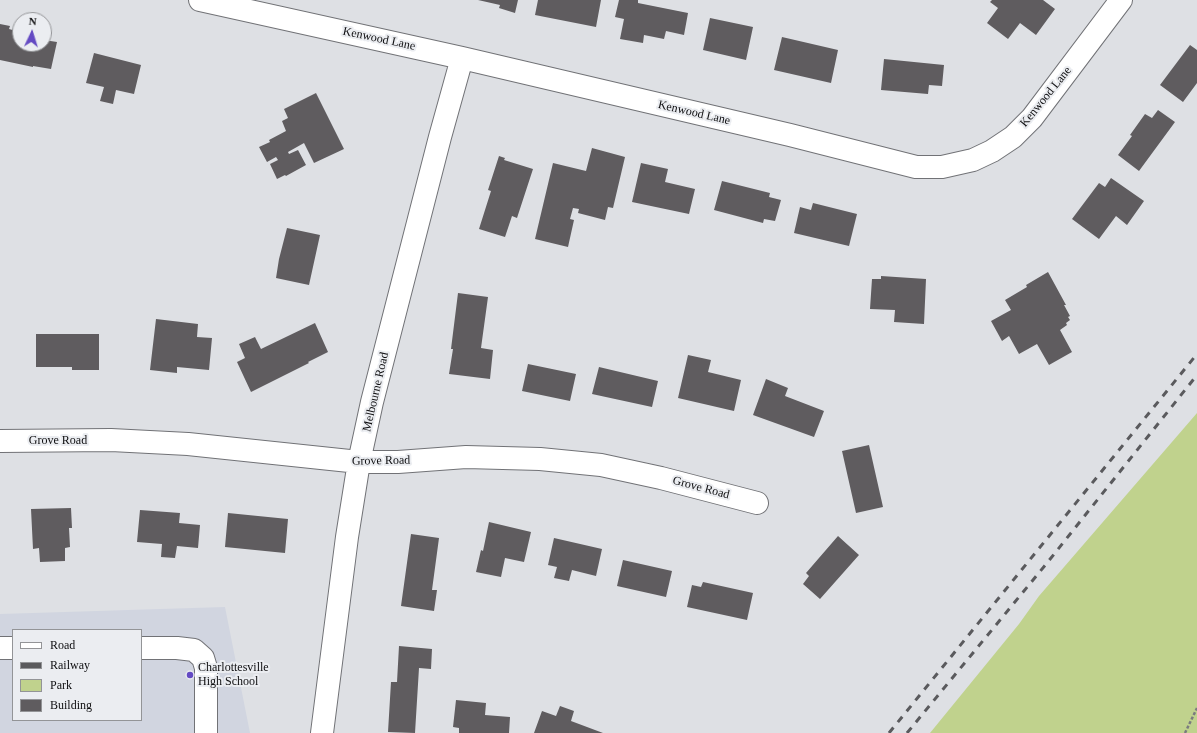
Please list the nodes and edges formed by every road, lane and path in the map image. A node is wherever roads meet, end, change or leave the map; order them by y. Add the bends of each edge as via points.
1 (200, 0) edge
2 (1121, 0) edge
3 (462, 58) junction
4 (0, 441) edge
5 (360, 462) junction
6 (757, 503) dead end
7 (0, 648) edge
8 (12, 648) edge
9 (142, 648) edge
10 (1197, 708) edge
11 (206, 733) edge
12 (322, 733) edge
13 (1185, 733) edge

1 - 3 street, Kenwood Lane
2 - 3 street, Kenwood Lane via 1032,118 1013,137 973,160 942,166 916,167
3 - 5 street, Melbourne Road via 372,402
4 - 5 street, Grove Road via 111,440 188,444
5 - 6 street, Grove Road via 466,457 540,458 601,465
5 - 12 street, Melbourne Road via 347,537
7 - 8 street
9 - 11 street via 194,650 203,658 206,668
10 - 13 path

